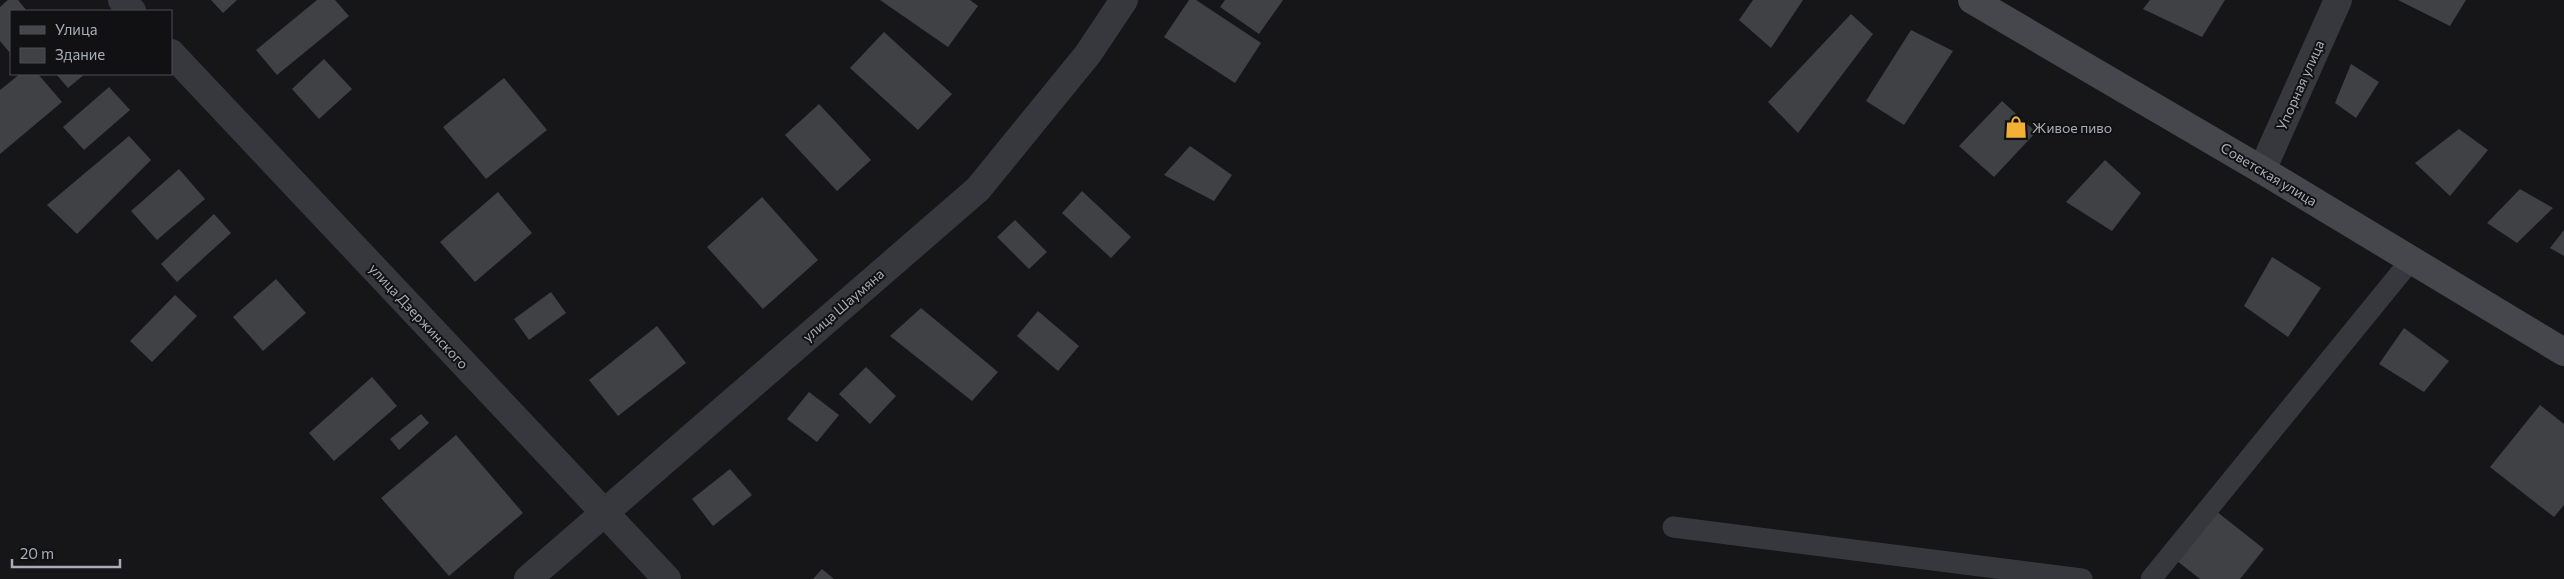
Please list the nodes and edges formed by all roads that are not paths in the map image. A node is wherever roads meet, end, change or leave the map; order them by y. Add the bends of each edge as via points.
1 (122, 0) edge
2 (1124, 0) edge
3 (1972, 0) edge
4 (2338, 0) edge
5 (131, 10) edge
6 (172, 54) edge
7 (2262, 170) junction
8 (2411, 260) junction
9 (2564, 352) edge
10 (603, 513) junction
11 (1673, 527) dead end
12 (528, 579) edge
13 (667, 579) edge
14 (2082, 579) edge
15 (2151, 579) edge

1 - 5 street
2 - 10 street, улица Шаумяна via 1088,54 978,189
3 - 7 street, Советская улица
4 - 7 street, Упорная улица
6 - 10 street, улица Дзержинского
7 - 8 street, Советская улица
8 - 9 street, Советская улица
8 - 15 lane
10 - 12 street, улица Шаумяна
10 - 13 street, улица Дзержинского
11 - 14 lane

